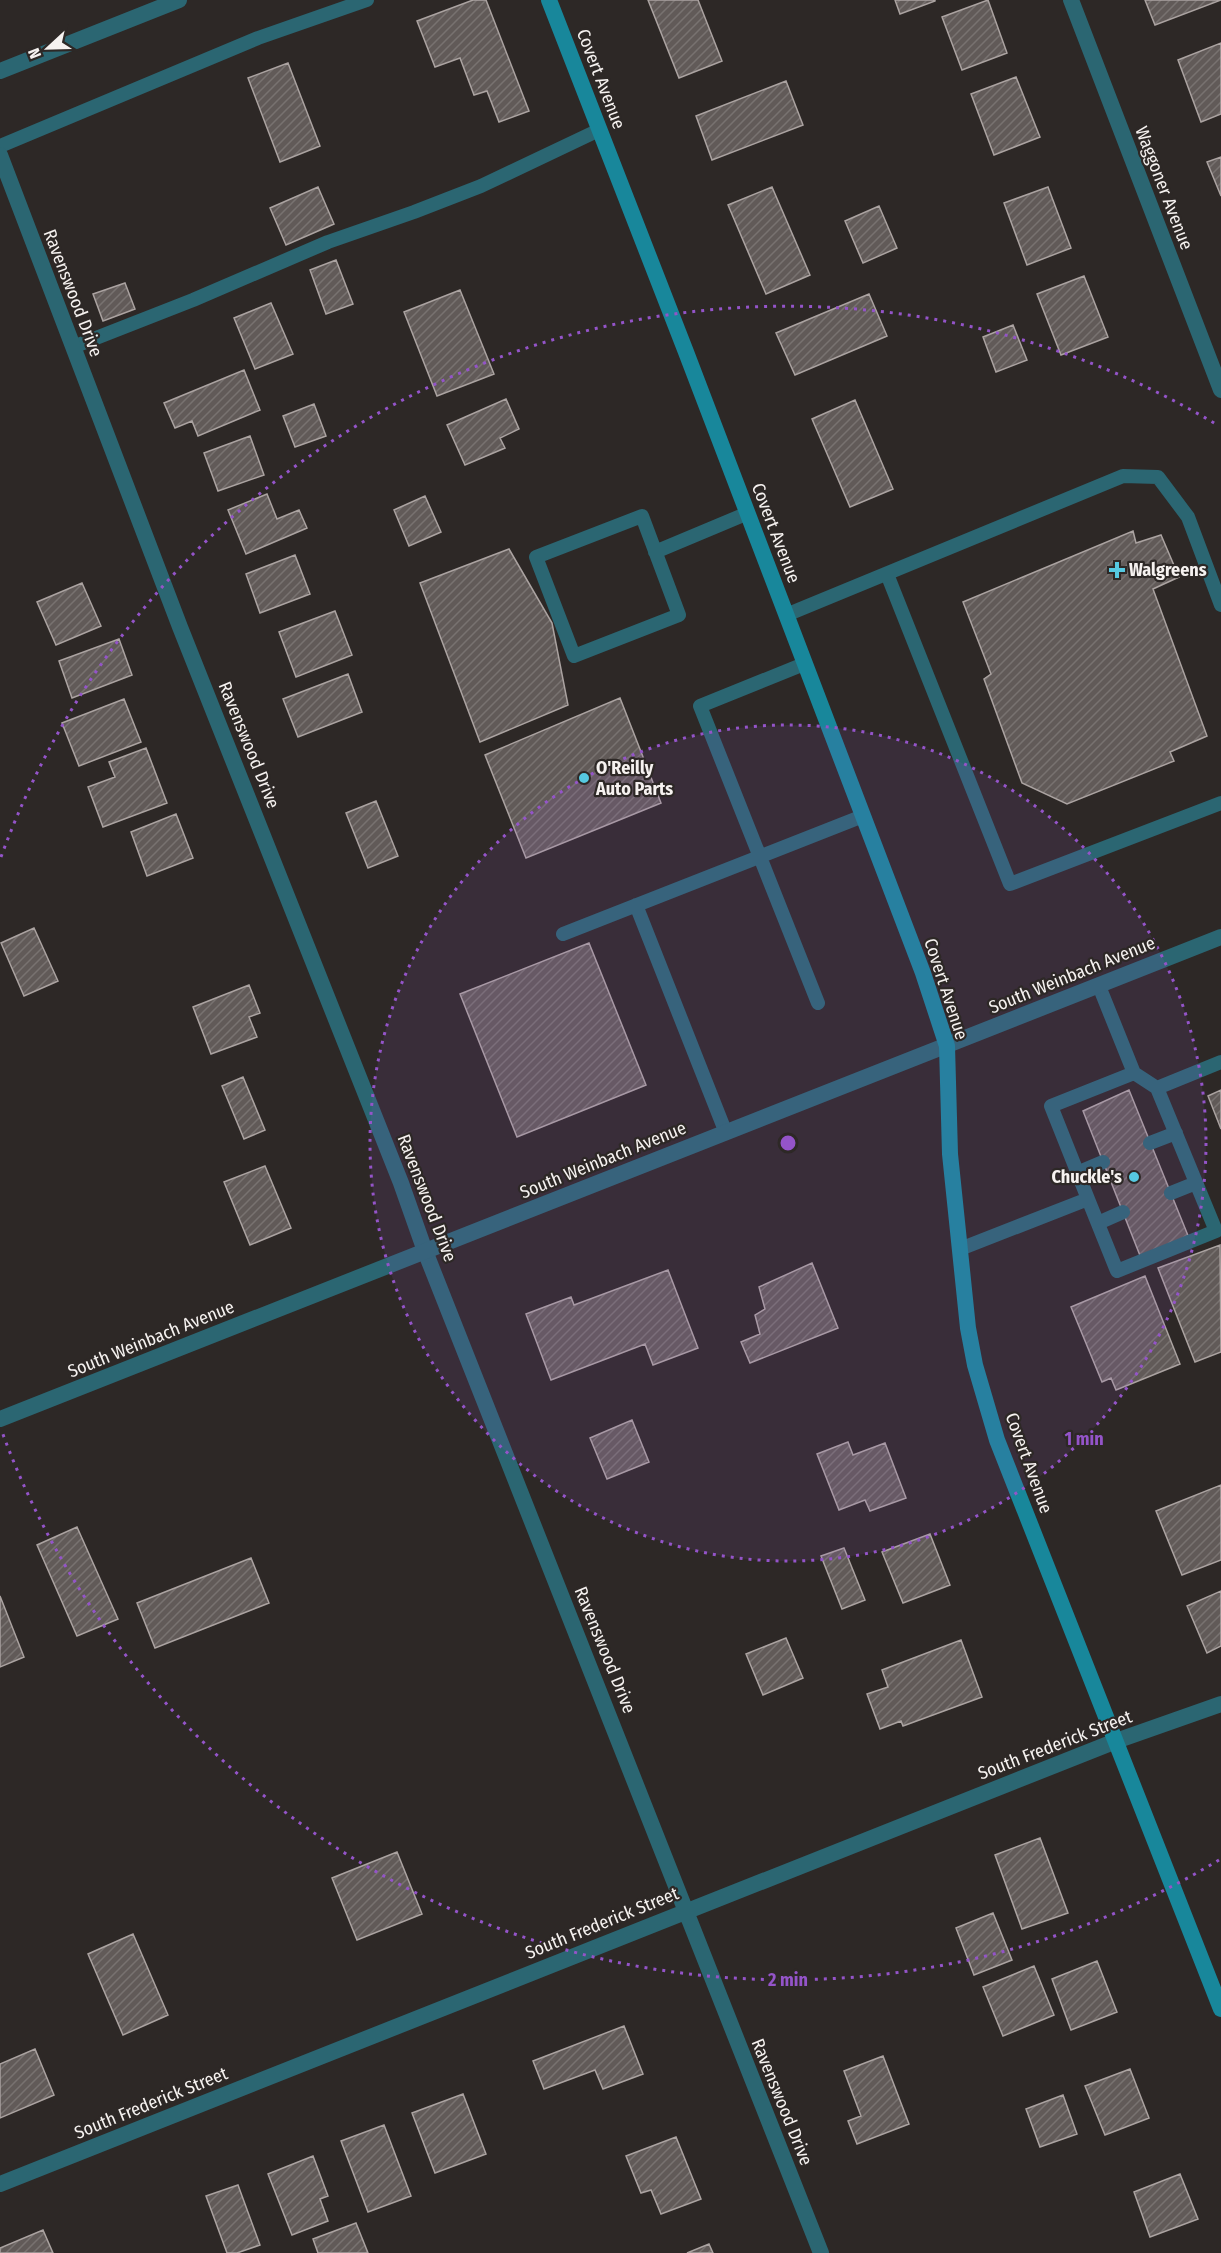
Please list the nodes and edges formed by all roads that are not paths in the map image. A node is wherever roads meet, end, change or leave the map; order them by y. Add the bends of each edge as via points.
1 (179, 0) edge
2 (367, 0) edge
3 (549, 0) edge
4 (1071, 0) edge
5 (0, 71) edge
6 (599, 130) junction
7 (0, 146) edge
8 (0, 155) edge
9 (73, 347) junction
10 (1221, 390) edge
11 (748, 513) junction
12 (655, 552) junction
13 (887, 574) junction
14 (1221, 605) edge
15 (786, 615) junction
16 (804, 664) junction
17 (1221, 803) edge
18 (862, 816) junction
19 (760, 858) junction
20 (636, 905) junction
21 (563, 934) dead end
22 (1221, 937) edge
23 (1099, 986) junction
24 (818, 1003) dead end
25 (947, 1046) junction
26 (1221, 1062) edge
27 (1134, 1073) junction
28 (1157, 1088) junction
29 (726, 1133) junction
30 (1176, 1133) junction
31 (1150, 1143) dead end
32 (1103, 1162) dead end
33 (1077, 1173) junction
34 (1196, 1183) junction
35 (1171, 1193) dead end
36 (1088, 1199) junction
37 (1123, 1212) dead end
38 (1098, 1223) junction
39 (960, 1249) junction
40 (426, 1251) junction
41 (0, 1419) edge
42 (1221, 1704) edge
43 (1116, 1741) junction
44 (687, 1910) junction
45 (1221, 2009) edge
46 (0, 2184) edge
47 (821, 2253) edge

1 - 5 street
2 - 7 lane via 258,38
3 - 6 main road, Covert Avenue
4 - 10 street, Waggoner Avenue
6 - 9 lane via 481,186 328,242
6 - 11 main road, Covert Avenue
8 - 9 street, Ravenswood Drive
9 - 40 street, Ravenswood Drive
11 - 12 lane
11 - 15 main road, Covert Avenue
12 - 12 lane via 679,615 574,656 536,557 642,516
13 - 14 lane via 1122,476 1158,477 1188,516
13 - 15 lane
13 - 17 lane via 1010,884
15 - 16 main road, Covert Avenue
16 - 18 main road, Covert Avenue
16 - 19 lane via 700,706
18 - 19 lane
18 - 25 main road, Covert Avenue
19 - 20 lane
19 - 24 lane
20 - 21 lane
20 - 29 lane
22 - 23 street, South Weinbach Avenue
23 - 25 street, South Weinbach Avenue
23 - 27 lane
25 - 29 street, South Weinbach Avenue
25 - 39 main road, Covert Avenue via 950,1154
26 - 28 lane
27 - 28 lane
27 - 33 lane via 1051,1106
28 - 30 lane
29 - 40 street, South Weinbach Avenue
30 - 31 lane
30 - 34 lane
32 - 33 lane
33 - 36 lane
34 - 35 lane
34 - 38 lane via 1216,1232 1117,1271
36 - 38 lane
36 - 39 lane
37 - 38 lane
39 - 43 main road, Covert Avenue via 975,1365 997,1440
40 - 41 street, South Weinbach Avenue
40 - 44 street, Ravenswood Drive
42 - 43 street, South Frederick Street
43 - 44 street, South Frederick Street
43 - 45 main road, Covert Avenue
44 - 46 street, South Frederick Street
44 - 47 street, Ravenswood Drive

